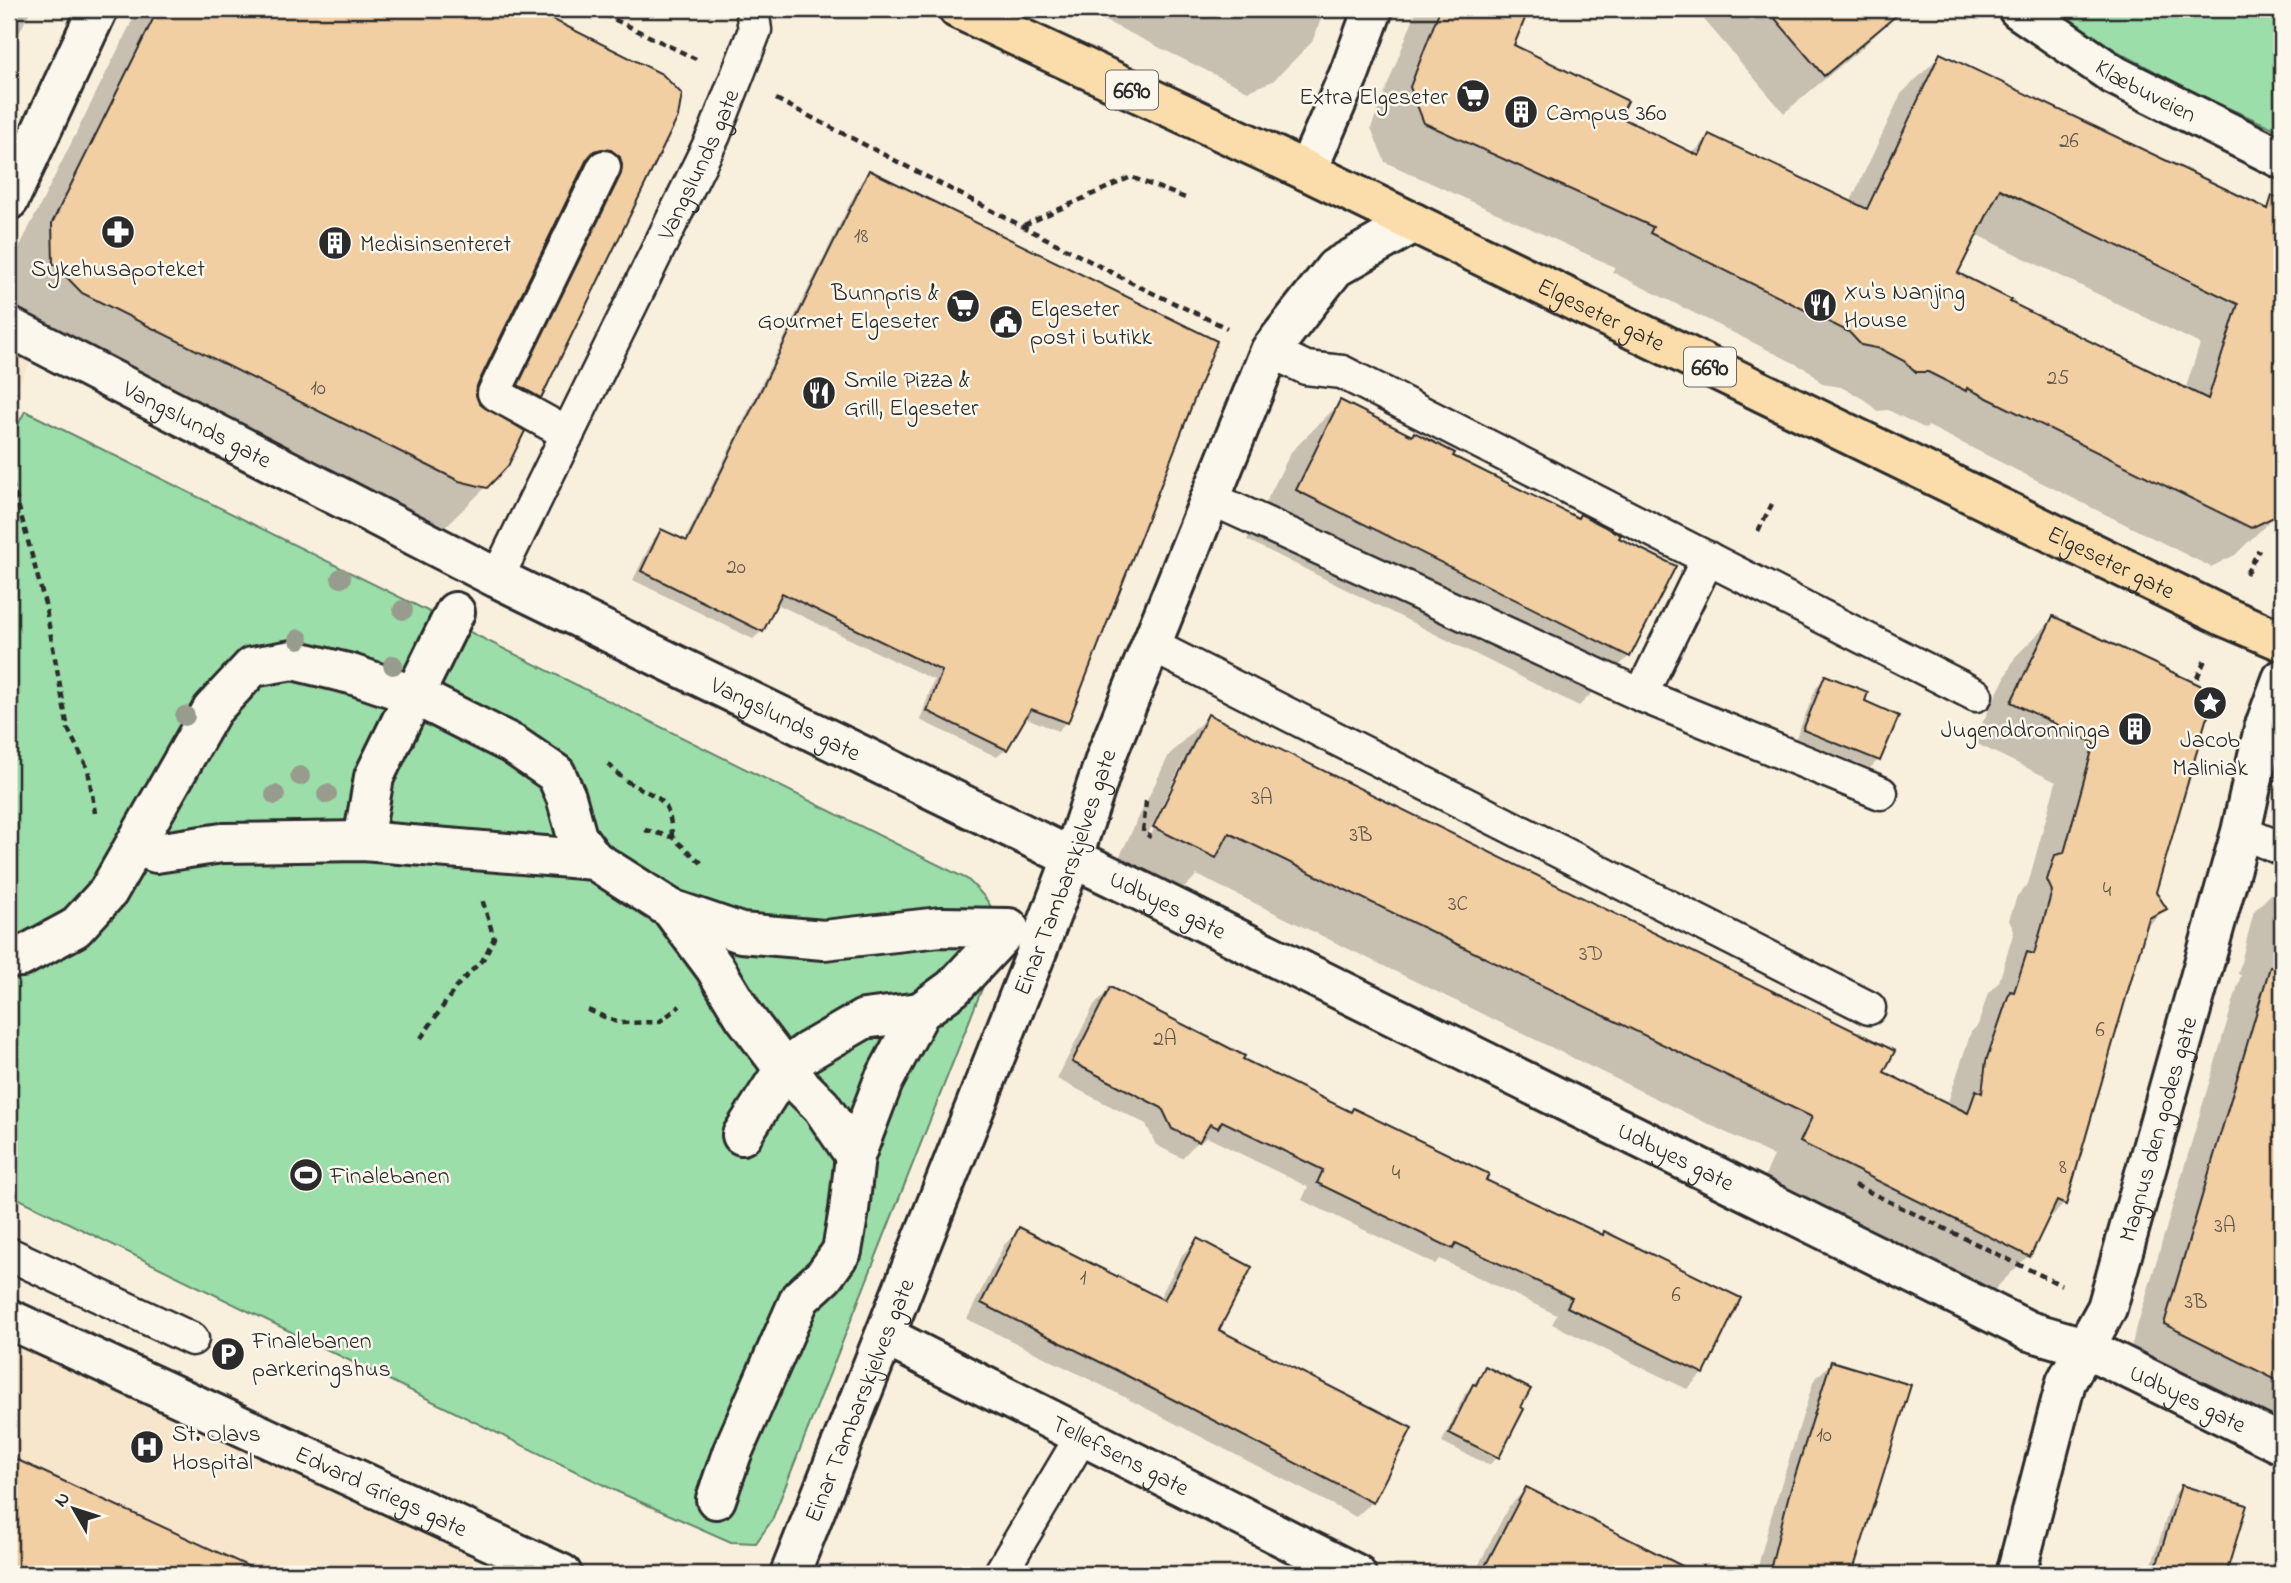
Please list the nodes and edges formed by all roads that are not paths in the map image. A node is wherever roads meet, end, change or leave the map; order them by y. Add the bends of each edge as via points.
1 (98, 9) edge
2 (752, 9) edge
3 (957, 9) edge
4 (1373, 9) edge
5 (2018, 9) edge
6 (2282, 159) edge
7 (604, 167) dead end
8 (1307, 171) junction
9 (9, 200) edge
10 (1414, 223) junction
11 (9, 327) edge
12 (1270, 351) junction
13 (568, 434) junction
14 (1210, 498) junction
15 (1708, 558) junction
16 (497, 578) junction
17 (456, 612) dead end
18 (2282, 641) edge
19 (1151, 645) junction
20 (2282, 678) edge
21 (1642, 695) junction
22 (1976, 695) dead end
23 (416, 696) junction
24 (1881, 793) dead end
25 (2241, 832) junction
26 (363, 841) junction
27 (135, 846) junction
28 (2282, 849) edge
29 (1072, 859) junction
30 (594, 860) junction
31 (671, 909) junction
32 (9, 958) edge
33 (1869, 1008) dead end
34 (920, 1012) junction
35 (784, 1069) junction
36 (742, 1135) dead end
37 (855, 1156) junction
38 (9, 1254) edge
39 (9, 1319) edge
40 (885, 1336) junction
41 (192, 1339) dead end
42 (2084, 1347) junction
43 (1082, 1436) junction
44 (2282, 1444) edge
45 (716, 1499) dead end
46 (562, 1574) edge
47 (790, 1574) edge
48 (1000, 1574) edge
49 (1356, 1574) edge
50 (2016, 1574) edge

1 - 9 street
2 - 13 lane, Vangslunds gate via 755,30 714,135
3 - 8 main road, Elgeseter gate / 6690
4 - 8 street
5 - 6 street, Klæbuveien via 2114,75
7 - 13 lane via 494,393
8 - 10 main road, Elgeseter gate / 6690
10 - 12 street, Einar Tambarskjelves gate via 1335,268
10 - 18 main road, Elgeseter gate / 6690
11 - 16 street, Vangslunds gate
12 - 14 street, Einar Tambarskjelves gate
12 - 15 lane via 1307,368 1342,372
13 - 16 lane, Vangslunds gate
14 - 19 street, Einar Tambarskjelves gate
14 - 21 lane
15 - 21 lane
15 - 22 lane
16 - 29 street, Vangslunds gate
17 - 23 street
19 - 29 street, Einar Tambarskjelves gate via 1107,754
19 - 33 lane
20 - 25 street, Magnus den godes gate via 2264,728
21 - 24 lane
23 - 26 street via 374,777
23 - 27 street via 293,660 252,667 212,710
23 - 30 street via 512,744 556,774 577,837
25 - 28 lane
25 - 42 street, Magnus den godes gate via 2107,1308
26 - 27 street via 222,843 156,853
26 - 30 street
27 - 32 street via 108,892 75,928 21,957
29 - 40 street, Einar Tambarskjelves gate
29 - 42 street, Udbyes gate via 2029,1331
30 - 31 street
31 - 34 street via 741,933 824,940 940,927 1009,928 953,988
31 - 35 street
34 - 35 street via 864,1019
34 - 37 street via 883,1082
35 - 36 street
35 - 37 street via 821,1106
37 - 45 street via 842,1251 800,1298
38 - 41 lane
39 - 46 street, Edvard Griegs gate
40 - 43 street, Tellefsens gate
40 - 47 street, Einar Tambarskjelves gate
42 - 44 street, Udbyes gate
42 - 50 street, Magnus den godes gate via 2066,1382
43 - 48 lane
43 - 49 street, Tellefsens gate

